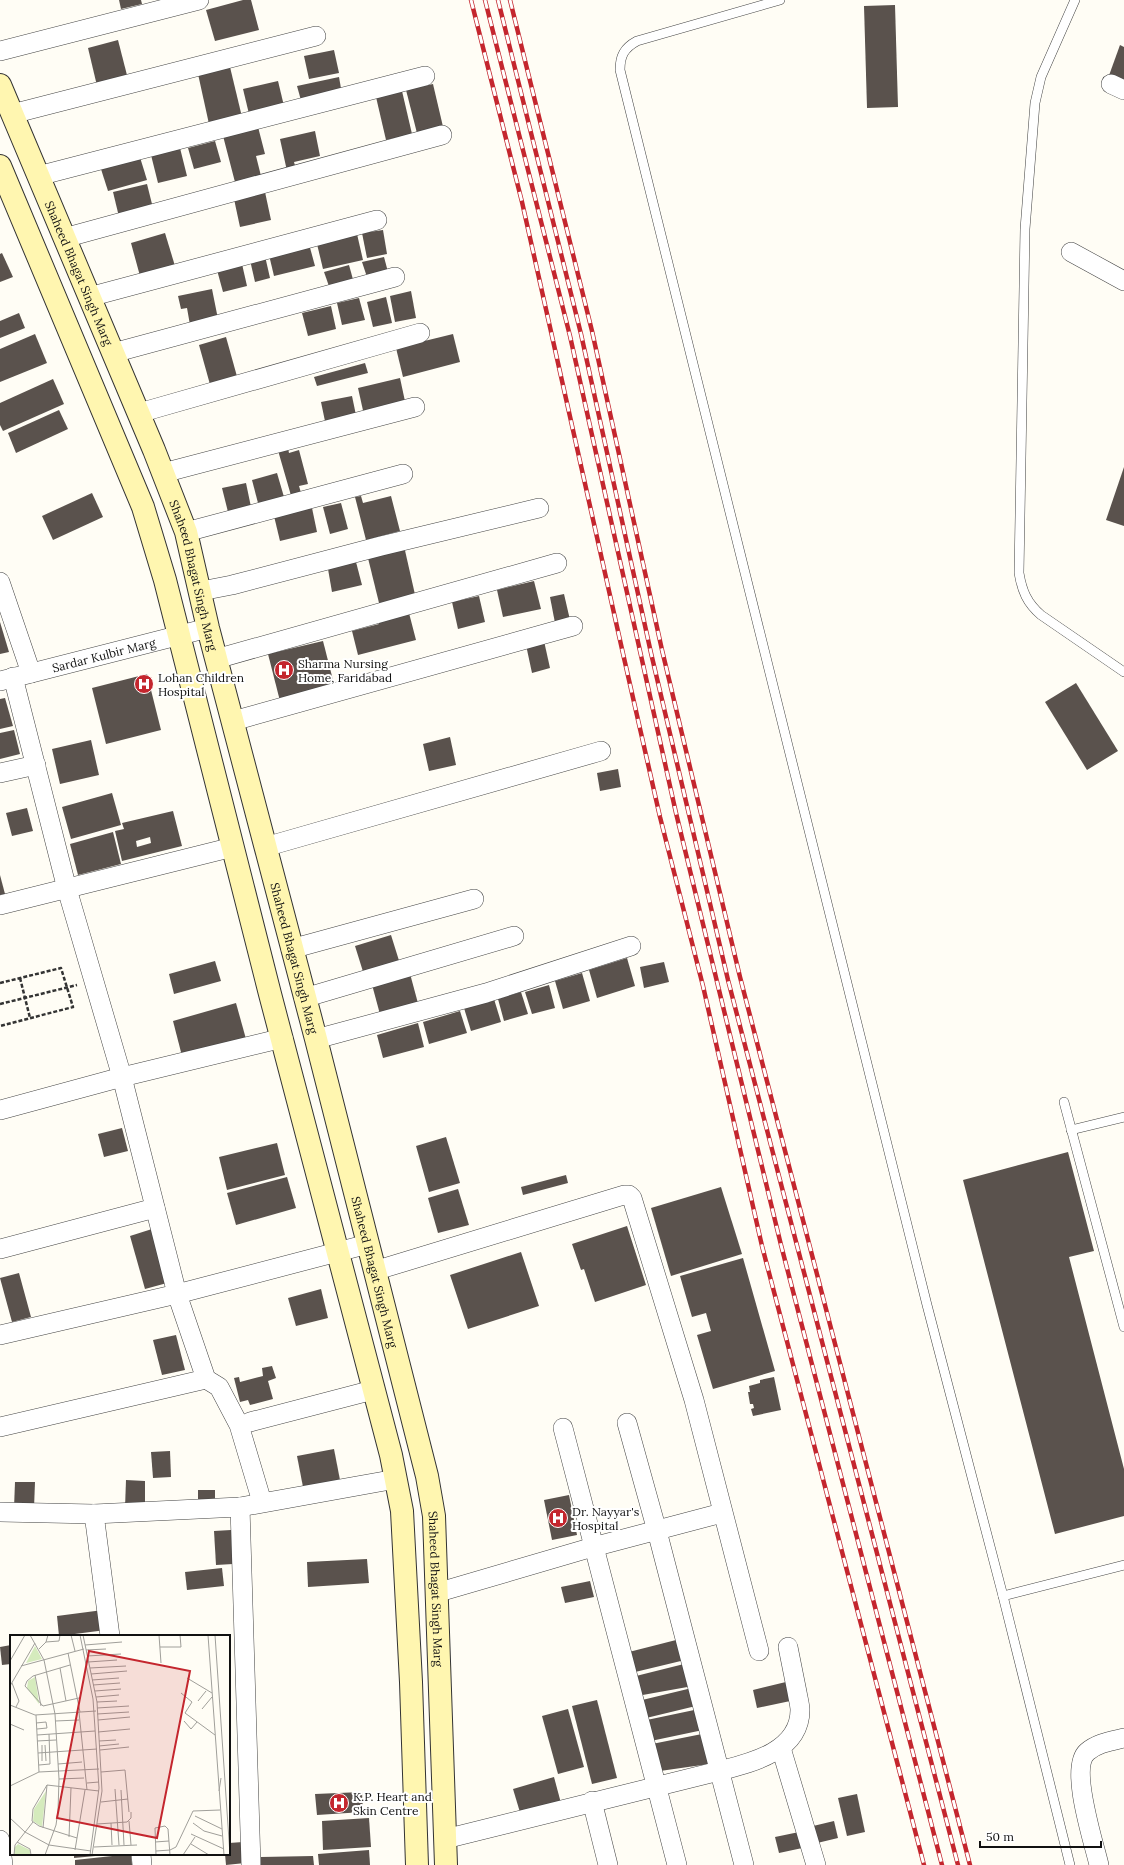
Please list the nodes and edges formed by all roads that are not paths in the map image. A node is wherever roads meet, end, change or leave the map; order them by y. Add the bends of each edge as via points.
1 (199, 0) edge
2 (780, 0) edge
3 (1075, 0) edge
4 (316, 36) dead end
5 (0, 52) edge
6 (425, 76) dead end
7 (0, 85) edge
8 (12, 114) junction
9 (442, 135) dead end
10 (0, 166) edge
11 (38, 176) junction
12 (377, 220) dead end
13 (64, 238) junction
14 (1072, 252) dead end
15 (395, 277) dead end
16 (1124, 282) edge
17 (89, 297) junction
18 (420, 333) dead end
19 (113, 353) junction
20 (414, 407) dead end
21 (139, 413) junction
22 (163, 473) junction
23 (403, 474) dead end
24 (539, 508) dead end
25 (186, 532) junction
26 (557, 563) dead end
27 (0, 582) edge
28 (201, 591) junction
29 (573, 626) dead end
30 (208, 628) junction
31 (179, 636) junction
32 (216, 659) junction
33 (1124, 672) edge
34 (15, 677) edge
35 (232, 721) junction
36 (601, 751) dead end
37 (36, 765) junction
38 (0, 773) edge
39 (233, 846) junction
40 (265, 847) junction
41 (67, 889) junction
42 (474, 899) dead end
43 (0, 905) edge
44 (514, 936) dead end
45 (630, 946) dead end
46 (292, 949) junction
47 (304, 998) junction
48 (283, 1038) junction
49 (316, 1039) junction
50 (122, 1077) junction
51 (1064, 1102) dead end
52 (0, 1110) edge
53 (1124, 1117) edge
54 (1071, 1130) junction
55 (155, 1208) junction
56 (368, 1244) junction
57 (0, 1248) edge
58 (338, 1252) junction
59 (374, 1271) junction
60 (177, 1294) junction
61 (1124, 1327) edge
62 (0, 1335) edge
63 (206, 1379) junction
64 (373, 1390) junction
65 (250, 1422) dead end
66 (627, 1423) dead end
67 (0, 1427) edge
68 (563, 1428) dead end
69 (396, 1479) junction
70 (262, 1502) junction
71 (240, 1507) junction
72 (0, 1512) edge
73 (722, 1513) junction
74 (94, 1514) junction
75 (657, 1531) junction
76 (593, 1547) junction
77 (1124, 1565) edge
78 (436, 1593) junction
79 (1003, 1596) junction
80 (110, 1635) edge
81 (788, 1647) dead end
82 (759, 1651) dead end
83 (1124, 1738) edge
84 (781, 1748) junction
85 (718, 1771) junction
86 (655, 1787) junction
87 (592, 1802) junction
88 (445, 1839) junction
89 (0, 1840) edge
90 (141, 1855) edge
91 (3, 1865) edge
92 (142, 1865) edge
93 (251, 1865) edge
94 (417, 1865) edge
95 (446, 1865) edge
96 (608, 1865) edge
97 (677, 1865) edge
98 (744, 1865) edge
99 (816, 1865) edge
100 (1070, 1865) edge
101 (1099, 1865) edge

1 - 5 street
2 - 79 lane via 637,41 624,51 620,60 620,70 927,1305
3 - 33 lane via 1041,78 1035,103 1025,229 1019,573 1025,597 1032,608
4 - 8 street
6 - 11 street
7 - 8 street, Shaheed Bhagat Singh Marg
8 - 11 street, Shaheed Bhagat Singh Marg
9 - 13 street
10 - 31 street via 143,507
11 - 13 street, Shaheed Bhagat Singh Marg
12 - 17 street
13 - 17 street, Shaheed Bhagat Singh Marg
14 - 16 street
15 - 19 street
17 - 19 street, Shaheed Bhagat Singh Marg
18 - 21 street
19 - 21 street, Shaheed Bhagat Singh Marg
20 - 22 street
21 - 22 street, Shaheed Bhagat Singh Marg
22 - 25 street, Shaheed Bhagat Singh Marg
23 - 25 street
24 - 28 street
25 - 28 street, Shaheed Bhagat Singh Marg
26 - 32 street
27 - 34 street
28 - 30 street, Shaheed Bhagat Singh Marg
29 - 35 street
30 - 31 street, Sardar Kulbir Marg
30 - 32 street, Shaheed Bhagat Singh Marg
31 - 34 street, Sardar Kulbir Marg
31 - 39 street
32 - 35 street, Shaheed Bhagat Singh Marg
34 - 37 street
35 - 40 street, Shaheed Bhagat Singh Marg
36 - 40 street
37 - 38 street
37 - 41 street
39 - 41 street
39 - 48 street
40 - 46 street, Shaheed Bhagat Singh Marg
41 - 43 street
41 - 50 street
42 - 46 street
44 - 47 street
45 - 49 street via 486,994
46 - 47 street, Shaheed Bhagat Singh Marg
47 - 49 street, Shaheed Bhagat Singh Marg
48 - 50 street
48 - 58 street
49 - 56 street, Shaheed Bhagat Singh Marg
50 - 52 street
50 - 55 street
51 - 54 lane
53 - 54 lane
54 - 61 lane
55 - 57 street
55 - 60 street
56 - 58 street
56 - 59 street, Shaheed Bhagat Singh Marg
58 - 60 street
58 - 64 street
59 - 73 street via 629,1195 694,1400
59 - 78 street, Shaheed Bhagat Singh Marg via 427,1476 434,1516
60 - 62 street
60 - 63 street
63 - 67 street
63 - 70 street via 219,1387 239,1425
64 - 65 street
64 - 69 street
66 - 75 street
68 - 76 street
69 - 70 street
69 - 94 street via 402,1511
70 - 71 street
71 - 74 street
71 - 93 street
72 - 74 street
73 - 75 street
73 - 82 street
74 - 80 street
75 - 76 street
75 - 85 street
76 - 78 street
76 - 86 street
77 - 79 lane
78 - 88 street, Shaheed Bhagat Singh Marg
79 - 100 lane
81 - 84 street via 800,1711 791,1737
83 - 101 street via 1099,1744 1086,1752 1081,1765 1080,1784 1083,1802
84 - 85 street via 750,1763
84 - 99 street
85 - 86 street
85 - 98 street
86 - 87 street
86 - 97 street
87 - 88 street
87 - 96 street
88 - 95 street, Shaheed Bhagat Singh Marg
89 - 91 street
90 - 92 street

